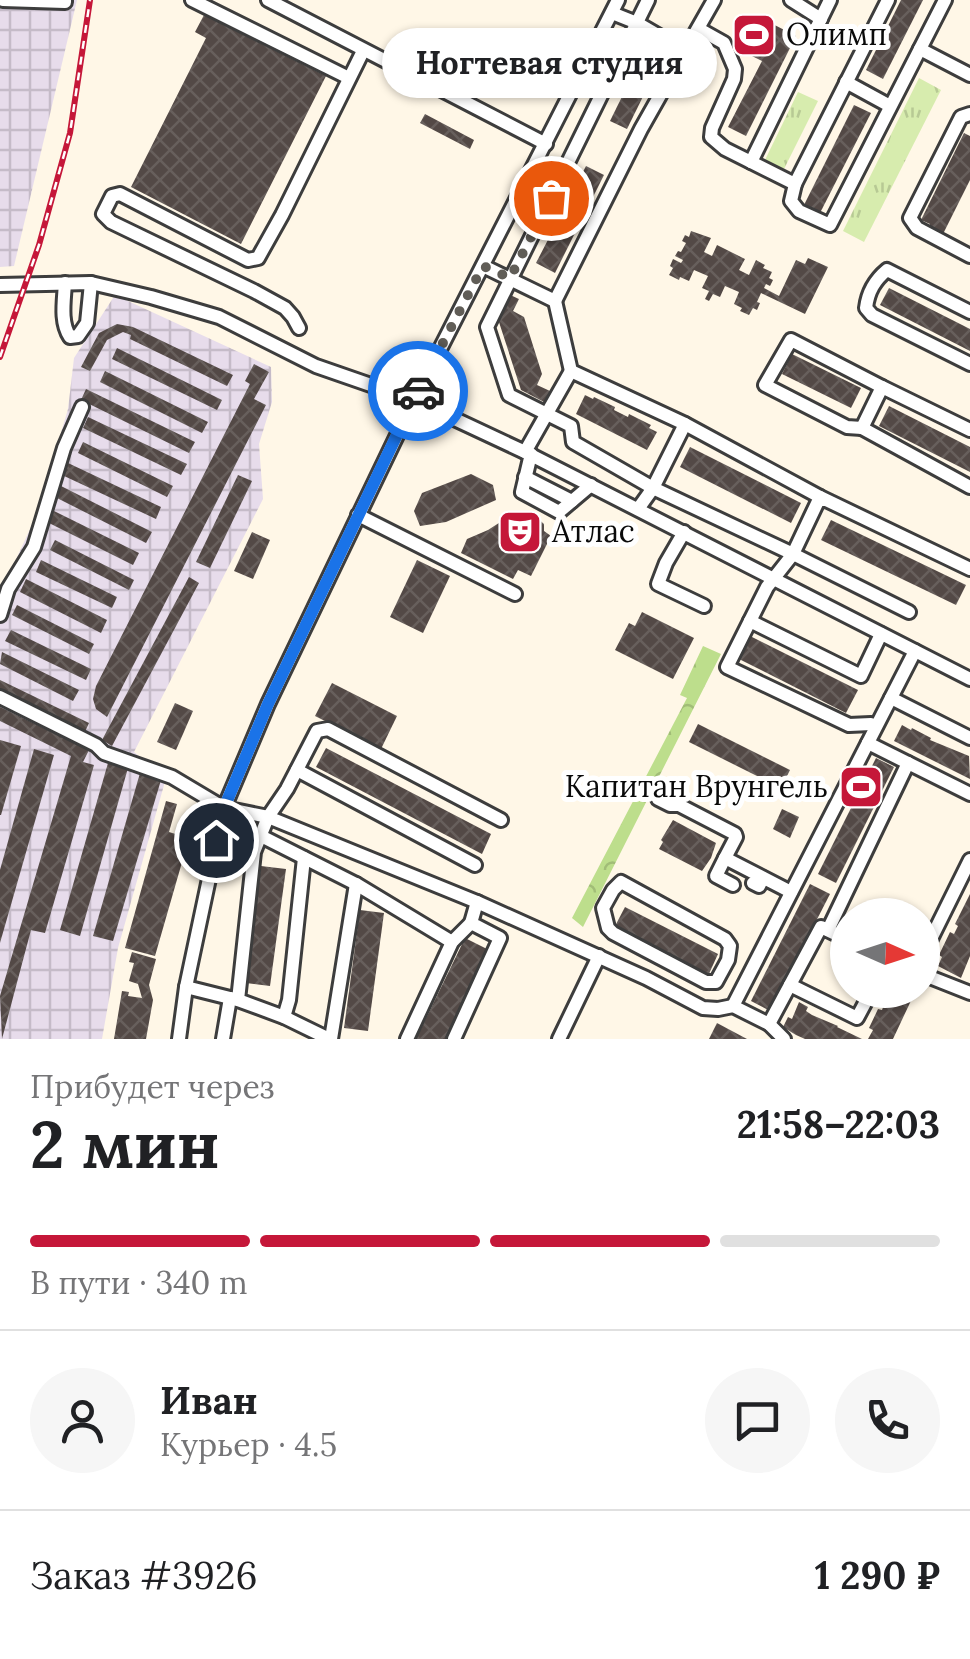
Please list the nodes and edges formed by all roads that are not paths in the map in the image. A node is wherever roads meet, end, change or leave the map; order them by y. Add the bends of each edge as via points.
1 (2, 0) edge
2 (65, 0) edge
3 (192, 0) edge
4 (268, 0) edge
5 (648, 0) edge
6 (714, 0) edge
7 (791, 0) edge
8 (830, 0) edge
9 (888, 0) edge
10 (945, 0) edge
11 (615, 6) edge
12 (821, 19) junction
13 (636, 23) junction
14 (699, 29) junction
15 (920, 49) junction
16 (363, 50) junction
17 (685, 51) junction
18 (970, 75) edge
19 (349, 78) junction
20 (846, 82) junction
21 (890, 106) junction
22 (970, 114) edge
23 (546, 144) junction
24 (751, 162) junction
25 (795, 184) junction
26 (970, 256) edge
27 (483, 266) junction
28 (510, 278) junction
29 (91, 283) junction
30 (64, 284) junction
31 (0, 285) edge
32 (556, 301) junction
33 (970, 312) edge
34 (299, 328) dead end
35 (970, 364) edge
36 (571, 371) junction
37 (882, 387) junction
38 (414, 400) junction
39 (82, 407) dead end
40 (546, 415) junction
41 (685, 424) junction
42 (862, 428) junction
43 (970, 430) edge
44 (528, 453) junction
45 (590, 485) junction
46 (970, 487) edge
47 (653, 488) junction
48 (820, 497) junction
49 (638, 509) junction
50 (358, 515) junction
51 (684, 532) junction
52 (793, 554) junction
53 (970, 570) edge
54 (774, 578) junction
55 (515, 594) dead end
56 (704, 606) dead end
57 (909, 612) dead end
58 (0, 615) edge
59 (750, 621) junction
60 (881, 634) junction
61 (915, 651) junction
62 (970, 659) edge
63 (966, 677) edge
64 (0, 698) edge
65 (891, 698) junction
66 (871, 724) dead end
67 (970, 738) edge
68 (868, 743) junction
69 (908, 763) junction
70 (297, 770) junction
71 (970, 794) edge
72 (658, 799) dead end
73 (224, 808) junction
74 (268, 816) junction
75 (502, 820) dead end
76 (259, 836) junction
77 (304, 858) junction
78 (725, 858) junction
79 (970, 860) edge
80 (475, 865) dead end
81 (356, 884) junction
82 (733, 886) dead end
83 (791, 892) junction
84 (478, 902) junction
85 (940, 920) edge
86 (471, 923) junction
87 (828, 930) joint
88 (452, 942) junction
89 (599, 956) junction
90 (656, 956) junction
91 (646, 978) junction
92 (940, 980) edge
93 (790, 986) junction
94 (186, 987) junction
95 (969, 989) edge
96 (234, 999) junction
97 (830, 1005) edge
98 (732, 1006) junction
99 (836, 1008) edge
100 (862, 1008) edge
101 (284, 1017) junction
102 (769, 1024) junction
103 (180, 1039) edge
104 (223, 1039) edge
105 (330, 1039) edge
106 (406, 1039) edge
107 (454, 1039) edge
108 (559, 1039) edge
109 (784, 1039) edge

1 - 2 street
3 - 19 street
4 - 16 street
5 - 13 street
6 - 14 street
7 - 12 street
8 - 12 street
9 - 20 street
10 - 15 street
11 - 13 street
11 - 23 street
12 - 24 street
13 - 17 street
13 - 28 street
14 - 17 street
14 - 24 street via 724,42 735,69 711,137
15 - 18 street
15 - 21 street
16 - 19 street
16 - 23 street
17 - 32 street
19 - 34 street via 258,258 248,260 120,194 103,214 285,308
20 - 21 street
20 - 25 street
21 - 25 street via 830,225 799,211 791,201
22 - 26 street via 961,117 910,218
23 - 27 street
24 - 25 street
27 - 28 street
27 - 38 street
28 - 32 street
28 - 40 street via 487,327 510,395
29 - 30 street
29 - 30 street via 87,323 70,337
29 - 38 street via 220,316 316,366
30 - 31 street
32 - 36 street
33 - 35 street via 887,270 866,308
36 - 40 street
36 - 41 street
37 - 42 street
37 - 42 street via 791,340 765,385 847,427
37 - 43 street
38 - 44 street
38 - 50 street
39 - 58 street via 34,547
40 - 44 street
40 - 47 street via 571,426 574,442
41 - 47 street
41 - 48 street
42 - 46 street
44 - 45 street
44 - 45 street via 526,477 572,501
45 - 49 street
47 - 49 street
47 - 52 street
48 - 52 street
48 - 53 street
49 - 51 street
50 - 55 street
50 - 73 street
51 - 54 street
51 - 56 street via 658,584
52 - 54 street
52 - 57 street
54 - 59 street
54 - 60 street
59 - 60 street via 861,676
59 - 66 street via 728,666 849,725
60 - 61 street
61 - 63 street
61 - 65 street
62 - 63 street
64 - 73 street
65 - 67 street
65 - 68 street
68 - 69 street
68 - 83 street
69 - 71 street
69 - 87 street
70 - 74 street
70 - 75 street via 317,732 328,730
70 - 80 street
72 - 78 street via 735,834
73 - 74 street
73 - 94 street
74 - 76 street
74 - 84 street
76 - 77 street
76 - 96 street
77 - 81 street
77 - 101 street
78 - 82 street via 716,876
78 - 83 street
79 - 85 street
81 - 88 street
81 - 105 street
83 - 98 street
84 - 86 street
84 - 89 street
86 - 88 street
86 - 107 street via 500,938
87 - 93 street via 822,927
88 - 106 street
89 - 91 street
89 - 108 street
90 - 90 street via 716,982 730,946 621,882 603,908 608,928
90 - 91 street
91 - 98 street via 703,1008
92 - 95 street
93 - 97 street
93 - 102 street
94 - 96 street
94 - 103 street
96 - 101 street
96 - 104 street
98 - 102 street
99 - 100 street via 857,1018
101 - 105 street
102 - 109 street

